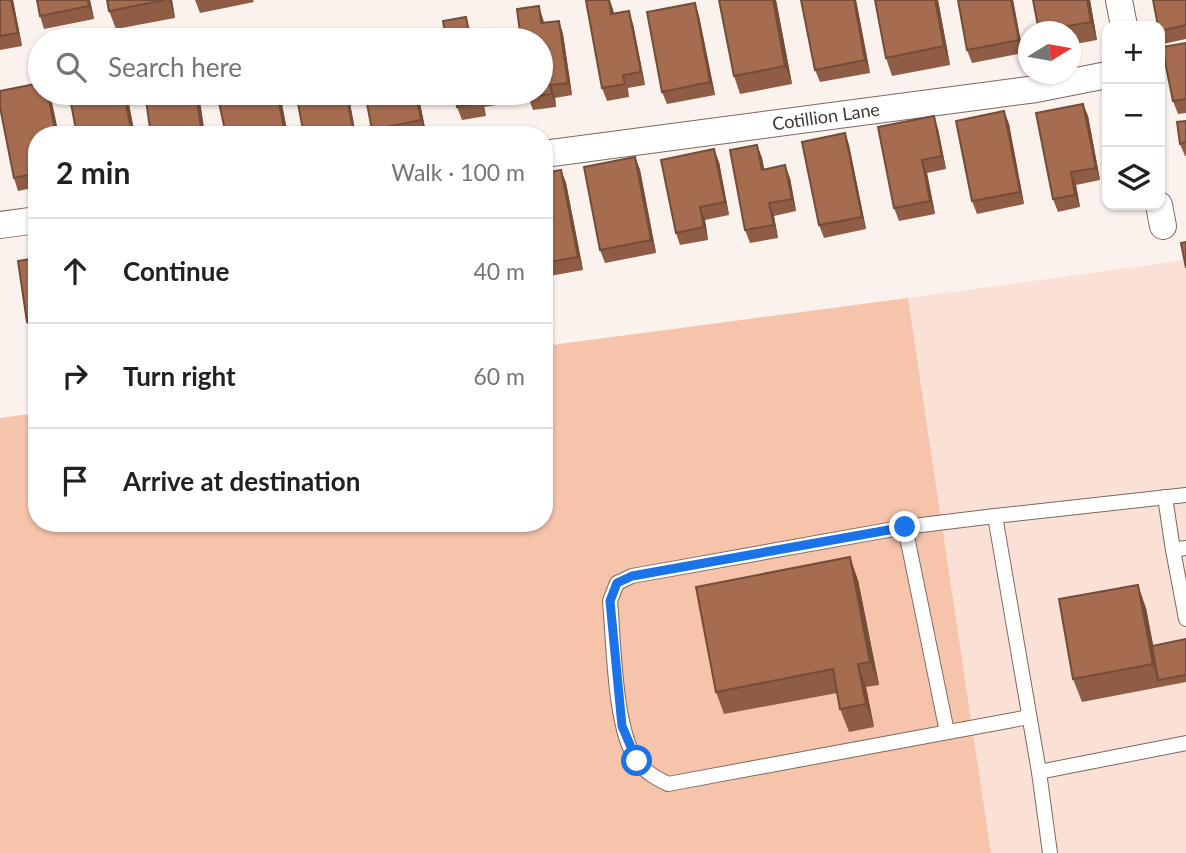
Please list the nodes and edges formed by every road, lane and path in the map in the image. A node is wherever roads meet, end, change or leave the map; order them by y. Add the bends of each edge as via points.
1 (1119, 0) edge
2 (1123, 21) edge
3 (1102, 76) edge
4 (553, 153) edge
5 (28, 221) edge
6 (0, 225) edge
7 (1186, 495) edge
8 (1165, 497) junction
9 (995, 516) junction
10 (905, 527) junction
11 (1179, 549) edge
12 (1186, 616) edge
13 (1029, 716) junction
14 (947, 732) junction
15 (1186, 743) edge
16 (1039, 772) junction
17 (1050, 853) edge

1 - 2 street
3 - 4 street, Cotillion Lane via 1036,89
5 - 6 street
7 - 8 lane
8 - 9 lane
8 - 11 lane
9 - 10 lane
9 - 13 lane
10 - 14 lane
10 - 14 lane via 632,576 617,583 610,601 622,726 637,761 668,784
11 - 12 lane
13 - 14 lane
13 - 16 lane
15 - 16 lane
16 - 17 lane

